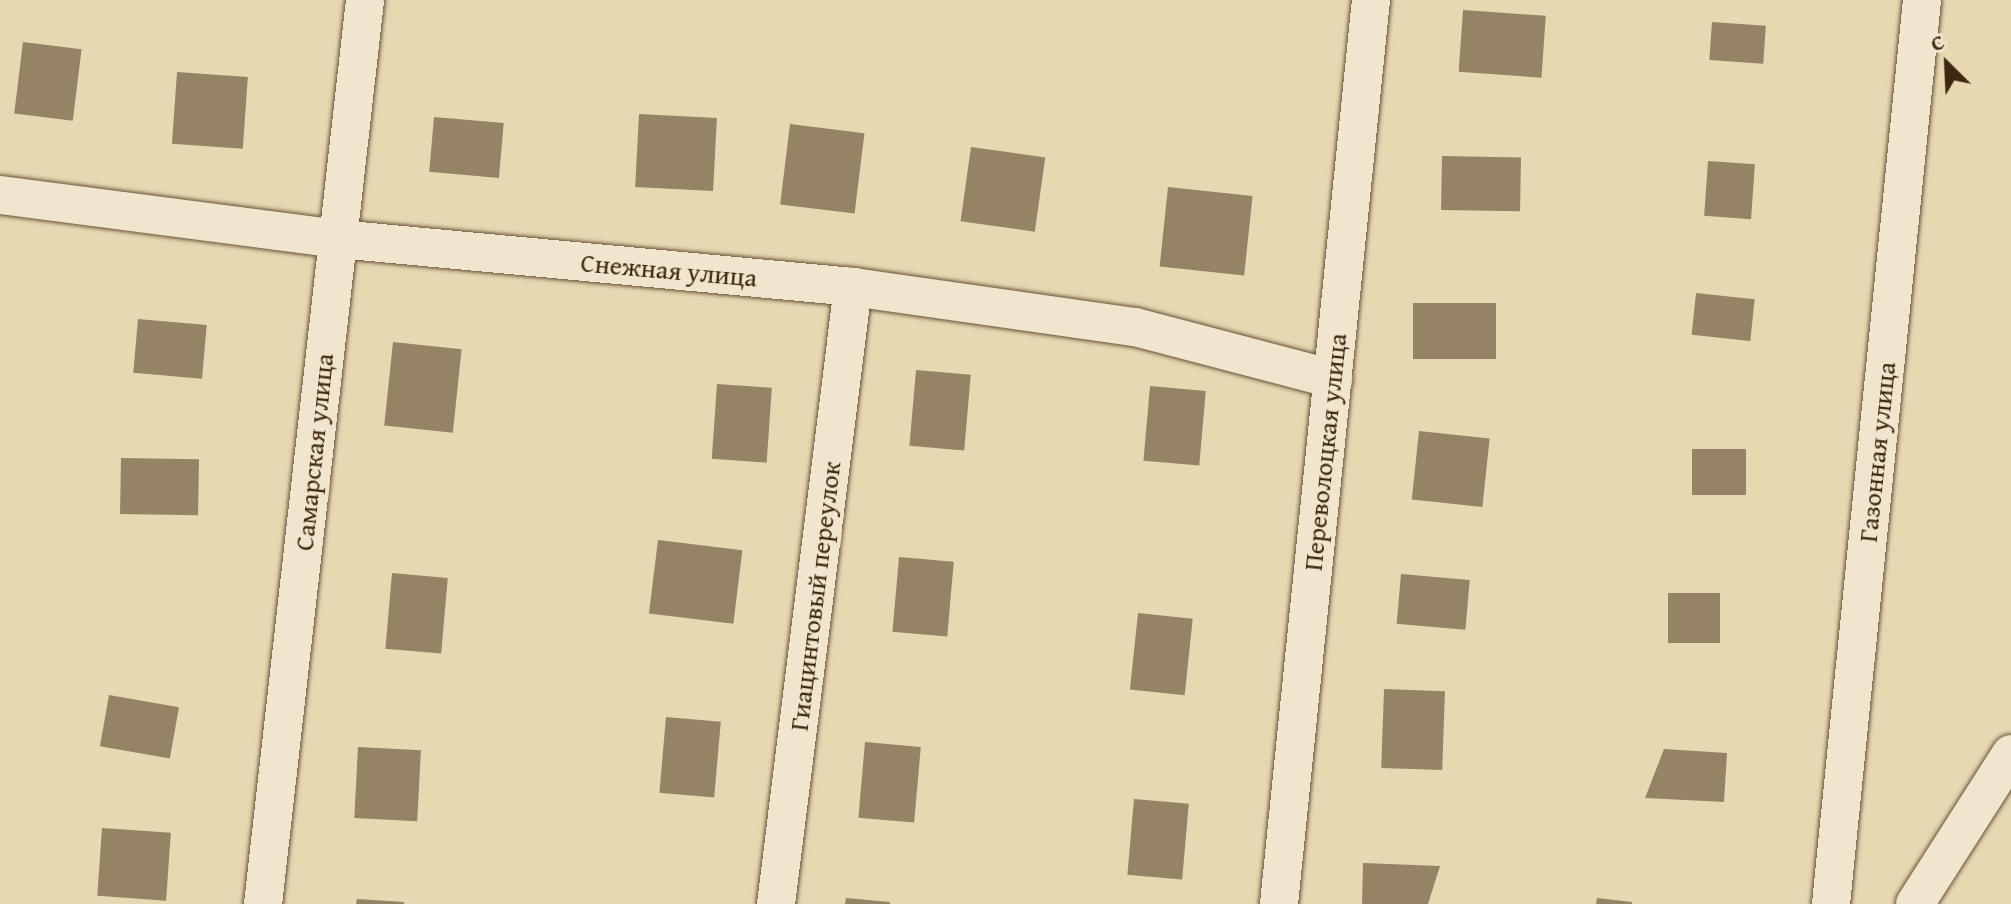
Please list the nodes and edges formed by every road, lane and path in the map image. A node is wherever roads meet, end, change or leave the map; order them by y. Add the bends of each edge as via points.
1 (365, 0) edge
2 (1371, 0) edge
3 (1922, 0) edge
4 (0, 195) edge
5 (338, 239) junction
6 (853, 287) junction
7 (1333, 379) junction
8 (2011, 754) edge
9 (263, 904) edge
10 (776, 904) edge
11 (1279, 904) edge
12 (1831, 904) edge
13 (1915, 904) edge

1 - 5 street, Самарская улица
2 - 7 street, Переволоцкая улица
3 - 12 street, Газонная улица
4 - 5 street, Снежная улица
5 - 6 street, Снежная улица
5 - 9 street, Самарская улица
6 - 7 street, Снежная улица via 1135,327
6 - 10 street, Гиацинтовый переулок
7 - 11 street, Переволоцкая улица
8 - 13 street

